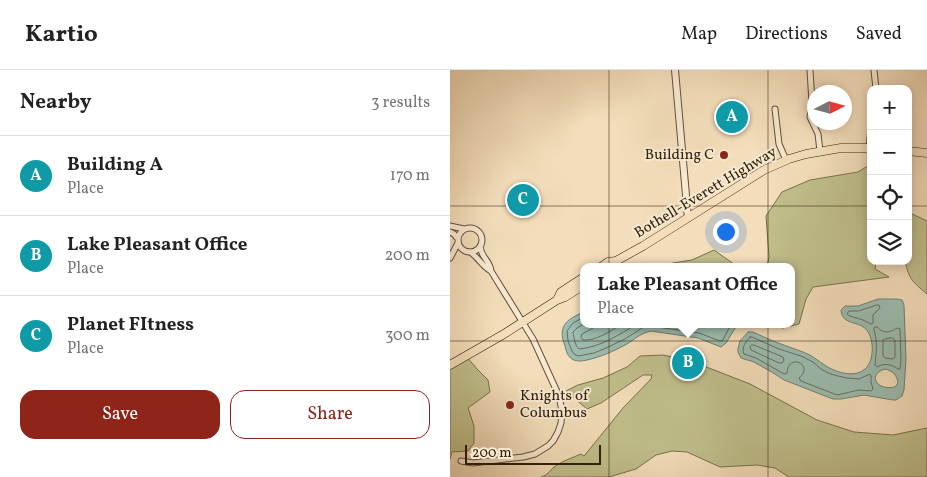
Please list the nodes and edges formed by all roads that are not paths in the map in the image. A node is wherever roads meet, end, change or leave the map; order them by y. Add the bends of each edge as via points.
1 (675, 70) edge
2 (810, 70) edge
3 (874, 70) edge
4 (876, 85) edge
5 (774, 109) dead end
6 (867, 148) edge
7 (820, 151) junction
8 (912, 151) edge
9 (927, 153) edge
10 (786, 160) junction
11 (688, 218) junction
12 (450, 226) edge
13 (464, 229) junction
14 (450, 232) edge
15 (458, 241) junction
16 (480, 246) junction
17 (468, 251) junction
18 (450, 258) edge
19 (616, 263) edge
20 (491, 271) junction
21 (580, 280) edge
22 (580, 288) edge
23 (557, 300) junction
24 (523, 322) junction
25 (452, 364) edge
26 (461, 461) dead end

1 - 11 street
2 - 7 street via 810,117 818,134
3 - 4 street
5 - 10 street via 778,144
6 - 7 main road, Bothell-Everett Highway
7 - 10 main road, Bothell-Everett Highway
8 - 9 main road
10 - 11 main road, Bothell-Everett Highway via 764,170
11 - 19 main road, Bothell-Everett Highway
12 - 13 street
13 - 15 street
13 - 16 street via 472,228 479,232
14 - 15 street
15 - 17 street
15 - 18 street
16 - 17 street
16 - 20 street
17 - 18 street
17 - 20 street
20 - 24 street
21 - 23 main road via 561,292
22 - 23 main road
23 - 24 main road
24 - 25 main road
24 - 26 street via 559,396 562,411 558,432 548,446 528,456 473,463

